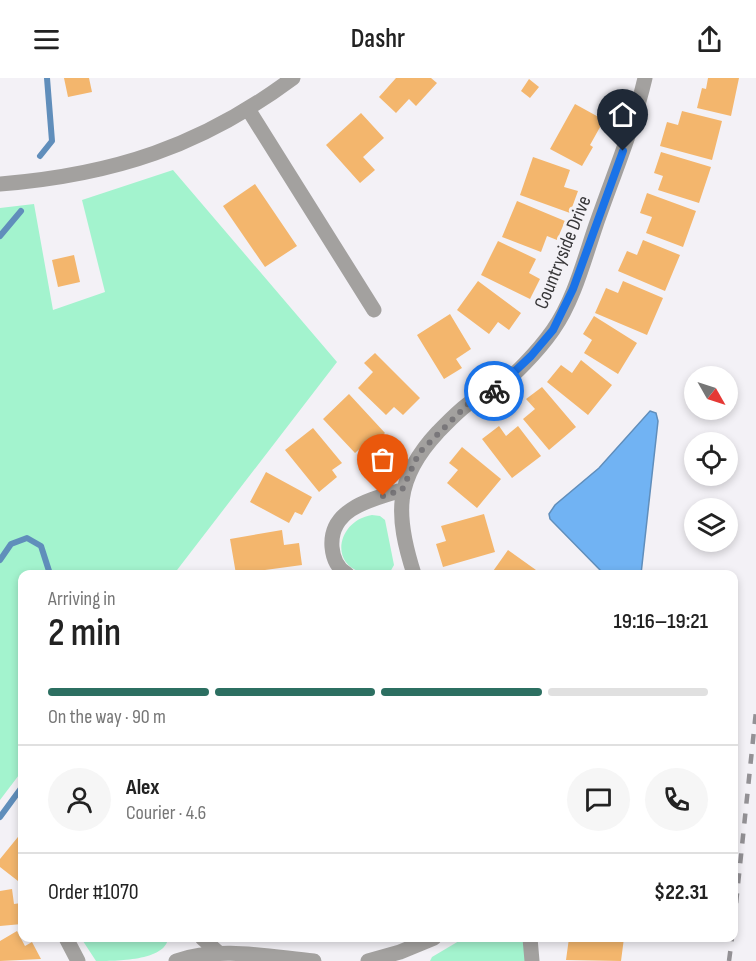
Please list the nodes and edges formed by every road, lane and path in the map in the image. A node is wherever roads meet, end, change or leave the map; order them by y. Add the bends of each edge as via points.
1 (293, 78) edge
2 (645, 78) edge
3 (248, 109) junction
4 (0, 184) edge
5 (374, 310) dead end
6 (402, 490) junction
7 (340, 570) edge
8 (413, 570) edge
9 (68, 942) edge
10 (206, 942) edge
11 (424, 942) edge
12 (530, 942) edge
13 (220, 954) junction
14 (78, 961) edge
15 (176, 961) edge
16 (314, 961) edge
17 (368, 961) edge
18 (532, 961) edge

1 - 3 street
2 - 6 street, Countryside Drive via 635,118 573,289 553,330 493,391 468,404 425,446
3 - 4 street via 195,138 126,164
3 - 5 street
6 - 7 street via 364,502 341,518 332,545
6 - 8 street, Countryside Drive via 404,539
9 - 14 street
10 - 13 street
11 - 17 street
12 - 18 street
13 - 15 street
13 - 16 street

